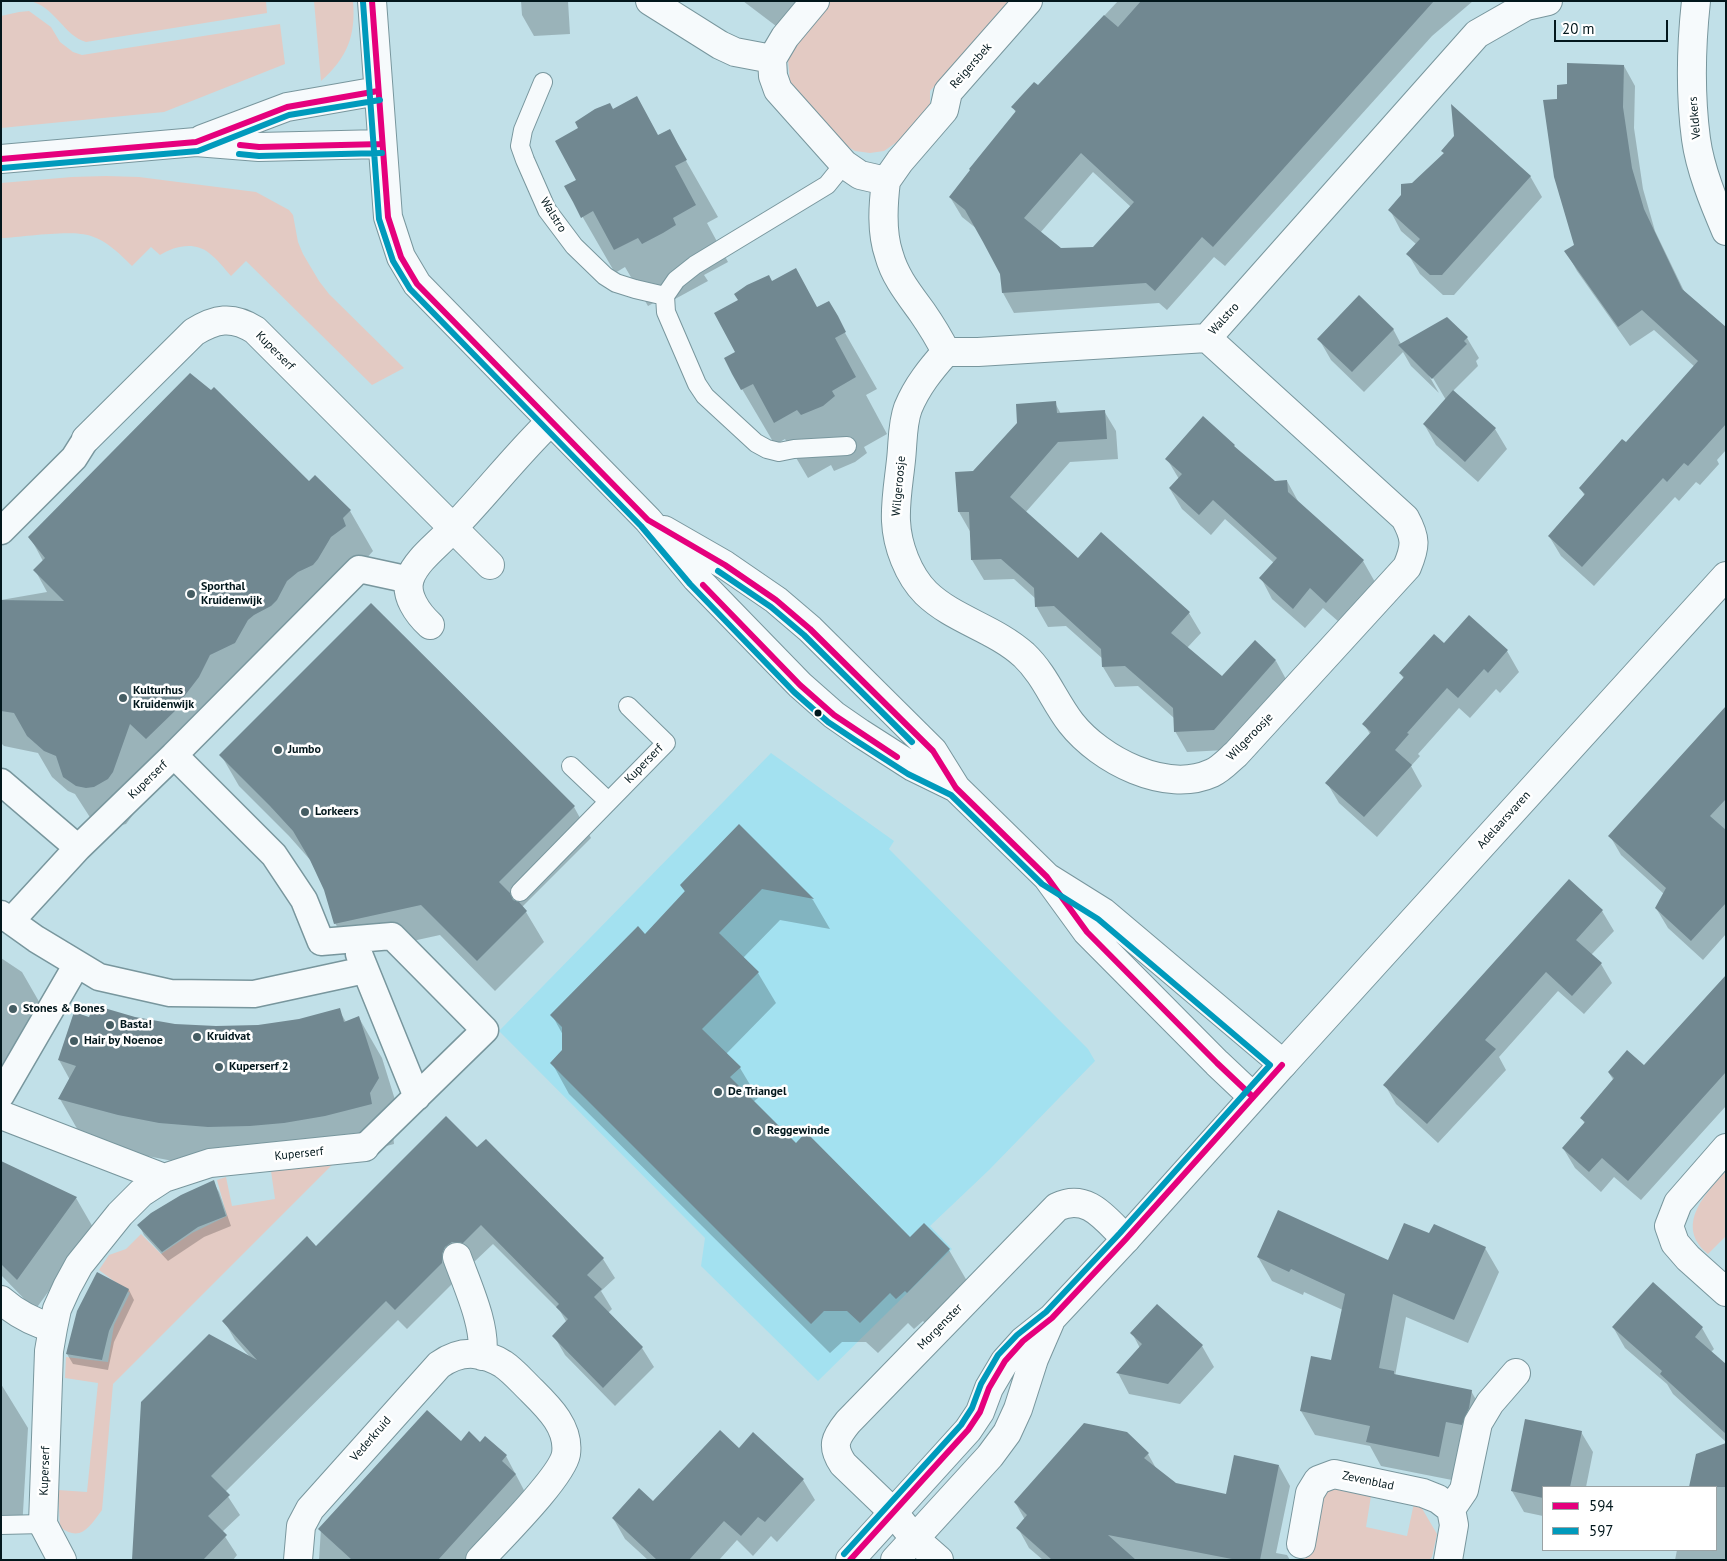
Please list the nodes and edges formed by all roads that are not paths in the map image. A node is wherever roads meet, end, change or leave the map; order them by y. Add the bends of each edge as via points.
1 (372, 1) edge
2 (650, 1) edge
3 (815, 1) edge
4 (1028, 1) edge
5 (1548, 1) edge
6 (1689, 2) edge
7 (772, 60) junction
8 (543, 82) dead end
9 (378, 91) junction
10 (196, 142) junction
11 (382, 144) junction
12 (1, 159) edge
13 (844, 164) junction
14 (886, 182) junction
15 (1726, 231) edge
16 (665, 296) junction
17 (1207, 338) junction
18 (946, 352) junction
19 (550, 422) junction
20 (86, 439) joint
21 (847, 446) dead end
22 (648, 520) junction
23 (453, 529) junction
24 (1, 531) edge
25 (490, 565) dead end
26 (1726, 576) edge
27 (410, 580) junction
28 (430, 625) dead end
29 (628, 706) dead end
30 (174, 755) junction
31 (571, 766) dead end
32 (1, 782) edge
33 (956, 788) junction
34 (608, 801) junction
35 (78, 848) junction
36 (1047, 876) junction
37 (520, 892) dead end
38 (6, 917) edge
39 (353, 940) junction
40 (321, 942) junction
41 (77, 964) junction
42 (365, 970) junction
43 (299, 984) junction
44 (1283, 1064) junction
45 (1, 1095) edge
46 (417, 1097) junction
47 (1253, 1097) junction
48 (1, 1115) edge
49 (365, 1147) joint
50 (1726, 1148) edge
51 (164, 1178) junction
52 (1126, 1239) junction
53 (457, 1257) dead end
54 (1726, 1292) edge
55 (1, 1300) edge
56 (1052, 1318) junction
57 (53, 1328) junction
58 (482, 1356) junction
59 (1516, 1373) dead end
60 (1451, 1509) junction
61 (892, 1512) junction
62 (43, 1524) junction
63 (1, 1525) edge
64 (914, 1538) junction
65 (1301, 1544) dead end
66 (62, 1560) edge
67 (298, 1560) edge
68 (480, 1560) edge
69 (850, 1560) edge
70 (895, 1560) edge
71 (939, 1560) edge
72 (1448, 1560) edge

1 - 9 street
2 - 7 street via 720,45 735,52
3 - 7 street via 785,37
4 - 14 street, Reigersbek via 948,92 944,110
5 - 17 street, Walstro via 1526,6 1477,34
6 - 15 street, Veldkers via 1696,141 1710,193
7 - 13 street via 778,90
8 - 16 lane, Walstro via 520,146 547,210 574,246 604,276 616,283
9 - 10 street via 287,107
9 - 11 street
10 - 11 street via 259,147
10 - 12 street
11 - 19 street via 388,217 401,257 417,284
13 - 14 street via 860,175
13 - 16 lane via 827,185 695,265 676,280
14 - 18 street via 883,204 888,254 908,295
16 - 21 lane via 666,312 698,384 715,407 756,443 780,452
17 - 18 street, Walstro
17 - 18 street, Wilgeroosje via 1405,518 1413,532 1414,549 1407,566 1236,754 1214,772 1180,780 1144,773 1088,741 1072,724 1037,669 1024,656 991,632 936,603 912,574 896,521 904,431 908,409 918,388
19 - 22 street
19 - 23 street
20 - 23 street, Kuperserf via 194,332 217,321 235,320 254,330
20 - 24 street, Kuperserf via 74,458
22 - 33 street via 696,578 800,685 834,715 913,767
22 - 33 street via 725,565 776,600 810,629 933,751
23 - 25 street, Kuperserf
23 - 27 street via 417,566
26 - 44 street, Adelaarsvaren
27 - 28 street via 414,605
27 - 30 street, Kuperserf via 359,570
29 - 34 lane, Kuperserf via 666,743
30 - 35 street, Kuperserf
30 - 40 street, Kuperserf via 274,855 304,900
31 - 34 lane
32 - 35 street
33 - 36 street
34 - 37 lane, Kuperserf
35 - 38 street, Kuperserf
36 - 44 street via 1103,912
36 - 47 street via 1087,932
38 - 41 street, Kuperserf via 36,940
39 - 40 street, Kuperserf
39 - 42 street
39 - 46 street, Kuperserf via 392,936 485,1030
40 - 43 street
41 - 43 street, Kuperserf via 100,977 170,993 254,994
41 - 45 street
42 - 43 street, Kuperserf
42 - 46 street
44 - 47 street
46 - 49 street, Kuperserf
47 - 52 street
48 - 51 street
49 - 51 street, Kuperserf via 210,1163
50 - 54 street via 1678,1203 1669,1226 1675,1244
51 - 57 street, Kuperserf via 141,1193 120,1214 80,1265 66,1287
52 - 56 street
52 - 61 street, Morgenster via 1094,1208 1083,1203 1066,1203 1057,1208 848,1422 838,1434 834,1447 837,1456
53 - 58 street via 482,1330
55 - 57 street via 34,1323
56 - 61 street via 1023,1341 1005,1361 968,1430
56 - 64 street via 1007,1433 990,1456
57 - 62 street, Kuperserf
58 - 67 street, Vederkruid via 473,1354 450,1358 430,1374 310,1509 301,1526
58 - 68 street, Vederkruid via 504,1364 551,1410 562,1428 566,1454 552,1480
59 - 60 street via 1490,1403 1478,1423 1464,1490
60 - 65 street, Zevenblad via 1423,1493 1334,1474 1318,1480 1310,1493
60 - 72 street via 1454,1525
61 - 64 street
61 - 69 street
62 - 63 lane
62 - 66 street, Kuperserf
64 - 70 street
64 - 71 street

